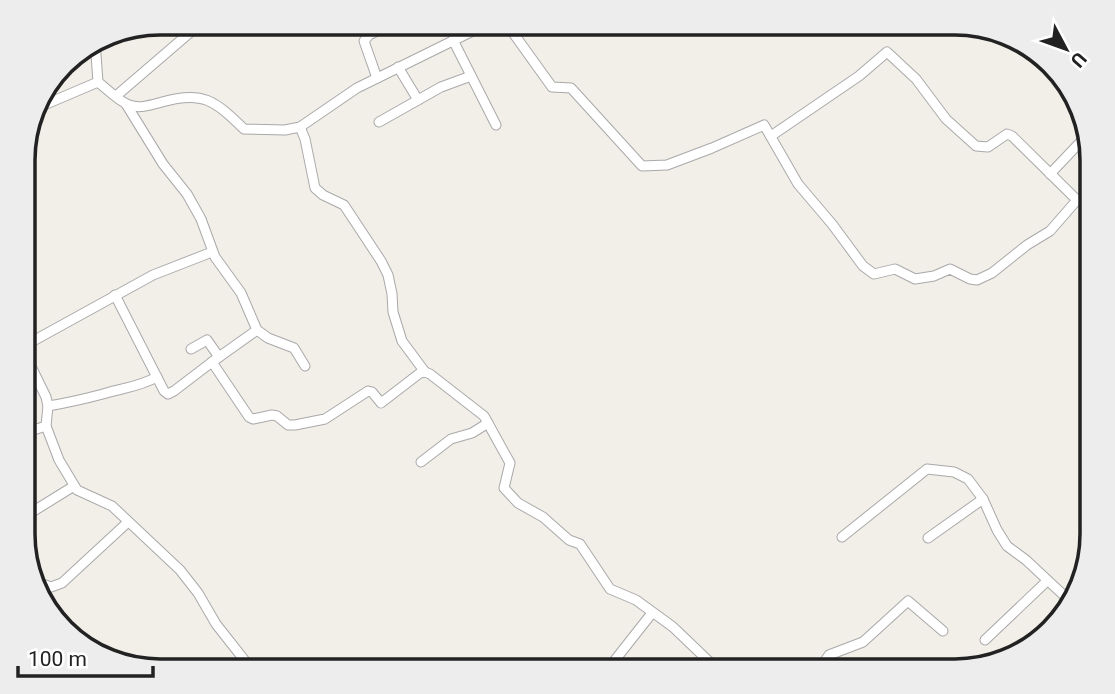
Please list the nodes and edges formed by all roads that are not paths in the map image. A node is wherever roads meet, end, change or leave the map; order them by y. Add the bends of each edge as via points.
1 (187, 35) edge
2 (371, 35) edge
3 (464, 35) edge
4 (514, 35) edge
5 (453, 40) junction
6 (96, 53) edge
7 (398, 67) junction
8 (471, 76) junction
9 (377, 78) junction
10 (98, 82) junction
11 (116, 96) junction
12 (418, 100) junction
13 (49, 103) edge
14 (126, 104) junction
15 (379, 122) dead end
16 (496, 125) dead end
17 (300, 127) junction
18 (771, 136) junction
19 (1079, 144) edge
20 (1050, 174) junction
21 (1077, 200) joint
22 (212, 251) junction
23 (115, 295) junction
24 (257, 330) junction
25 (35, 340) edge
26 (191, 349) dead end
27 (216, 359) junction
28 (305, 366) dead end
29 (425, 372) junction
30 (35, 377) edge
31 (157, 377) junction
32 (48, 406) junction
33 (488, 423) junction
34 (46, 426) junction
35 (35, 430) edge
36 (421, 462) dead end
37 (74, 486) junction
38 (983, 499) junction
39 (35, 510) edge
40 (128, 522) junction
41 (842, 537) dead end
42 (928, 538) dead end
43 (1047, 581) junction
44 (47, 585) edge
45 (1064, 596) edge
46 (652, 613) junction
47 (943, 631) dead end
48 (985, 640) dead end
49 (244, 659) edge
50 (616, 659) edge
51 (706, 659) edge
52 (826, 659) edge

1 - 11 street
2 - 9 street via 364,41
3 - 5 street
4 - 18 street via 552,87 572,88 642,166 667,165 761,124
5 - 7 street
5 - 8 street
6 - 10 street
7 - 9 street
7 - 12 street
8 - 12 street
8 - 16 street
9 - 17 street
10 - 11 street
10 - 13 street
11 - 14 street
12 - 15 street
14 - 17 street via 147,106 195,97 222,107 244,129
14 - 22 street via 187,194
17 - 29 street via 315,188 344,205 381,261 402,341
18 - 20 street via 887,52 976,146 988,146 1007,135
18 - 21 street via 798,184 874,274 895,269 915,279 950,269 977,279 1050,230
19 - 20 street
20 - 21 street
22 - 23 street
22 - 24 street via 241,293
23 - 25 street
23 - 31 street
24 - 27 street
24 - 28 street via 294,348
26 - 27 street via 206,340
27 - 29 street via 248,417 277,416 288,425 325,419 368,391 380,403
27 - 31 street via 168,394
29 - 33 street via 472,405
30 - 32 street
31 - 32 street via 138,387
32 - 34 street
33 - 36 street via 451,439
33 - 46 street via 510,463 504,488 508,494 580,544 610,589
34 - 35 street
34 - 37 street
37 - 39 street
37 - 40 street via 112,506
38 - 41 street via 968,479 928,469
38 - 42 street
38 - 43 street via 1007,546
40 - 44 street via 62,583
40 - 49 street via 180,570
43 - 45 street
43 - 48 street
46 - 50 street
46 - 51 street
47 - 52 street via 908,601 863,642

